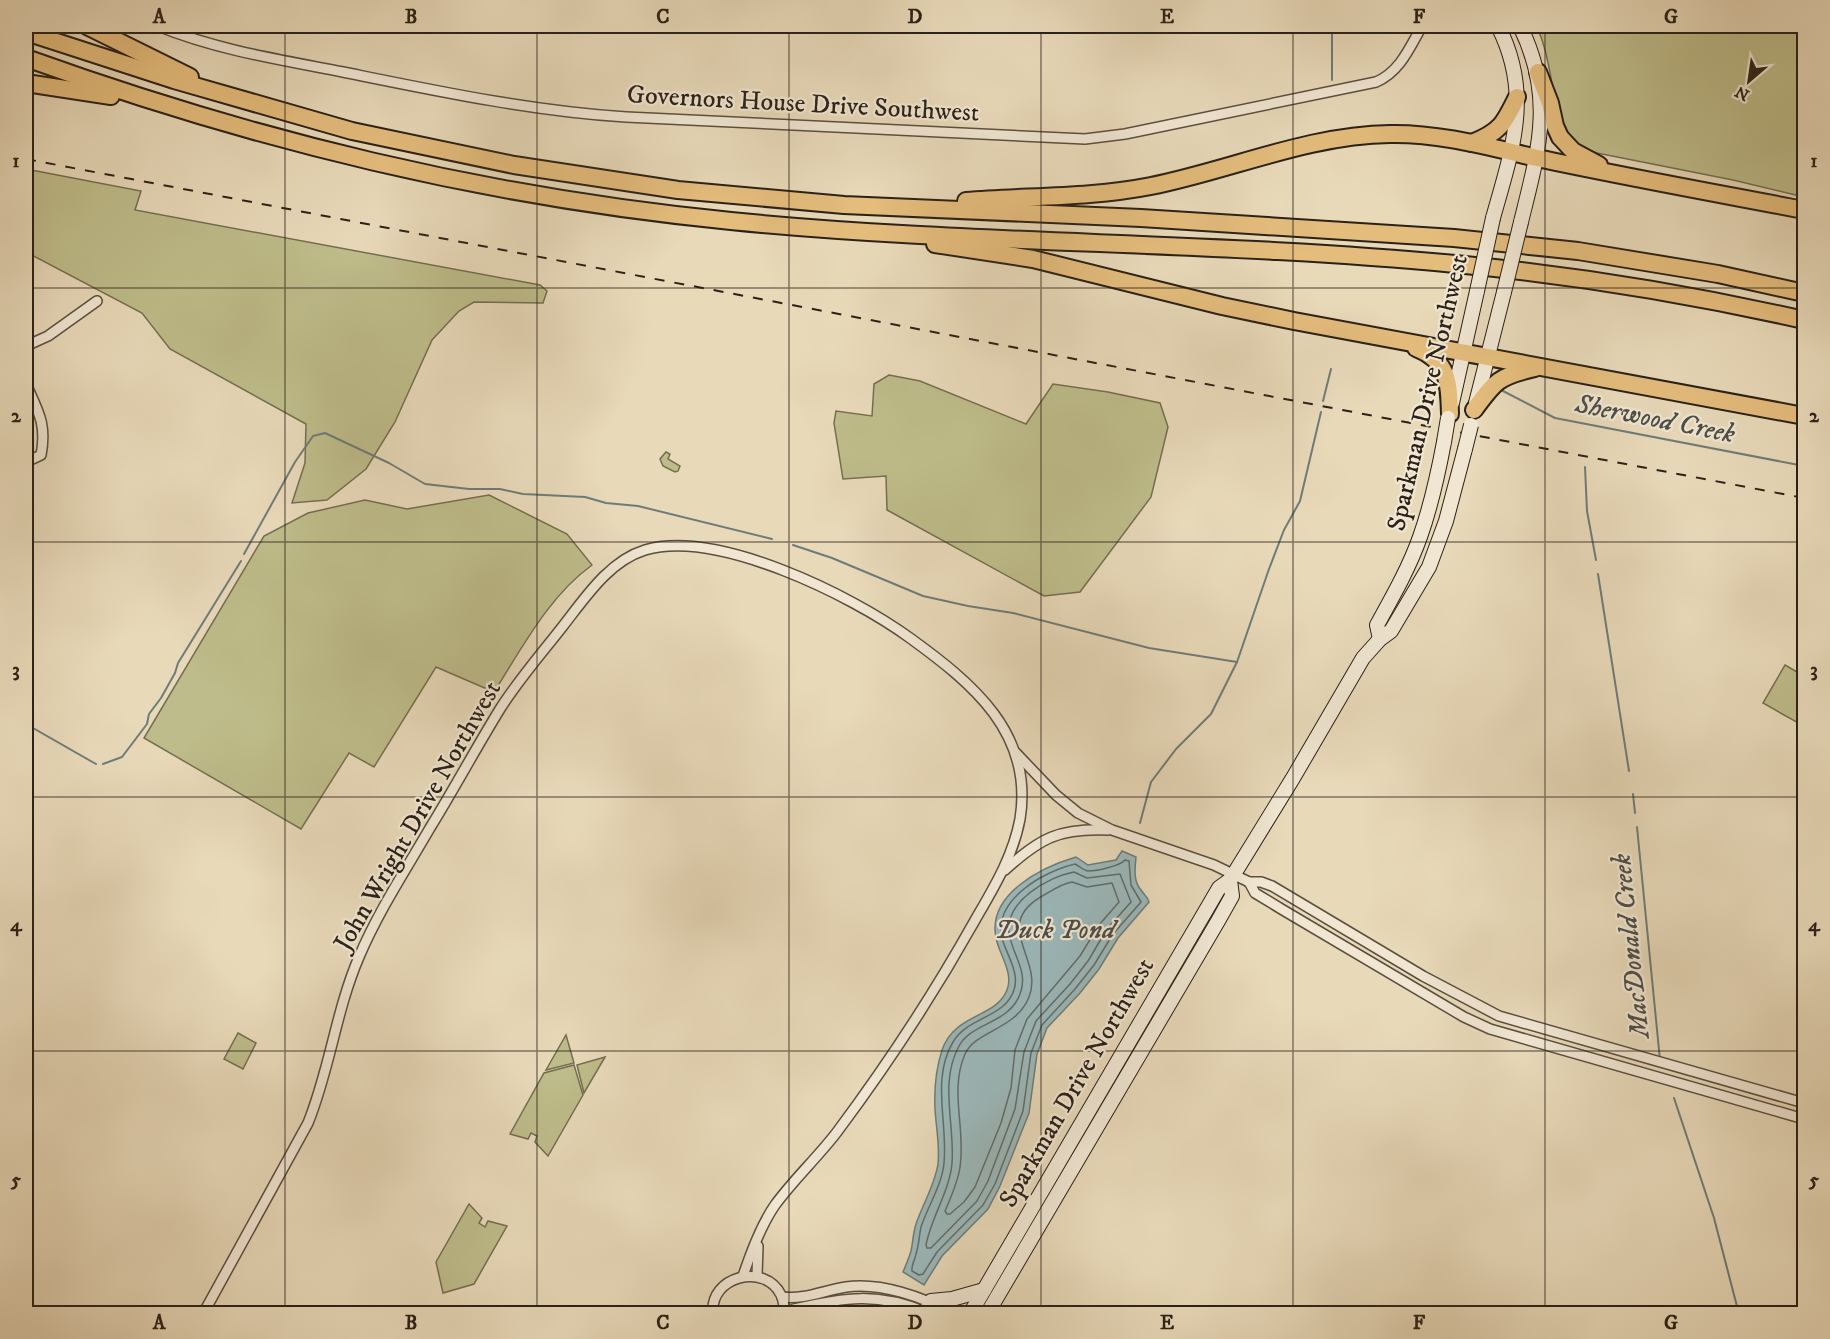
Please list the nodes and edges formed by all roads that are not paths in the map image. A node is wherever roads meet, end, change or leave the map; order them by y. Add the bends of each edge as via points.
1 (87, 26) edge
2 (158, 26) edge
3 (1422, 26) edge
4 (1498, 26) edge
5 (1520, 26) edge
6 (26, 32) edge
7 (26, 58) edge
8 (1538, 72) junction
9 (26, 83) edge
10 (228, 96) junction
11 (1517, 97) junction
12 (157, 103) junction
13 (1472, 143) junction
14 (1512, 152) junction
15 (1536, 158) junction
16 (1616, 174) junction
17 (902, 206) junction
18 (1804, 210) edge
19 (857, 231) junction
20 (1804, 293) edge
21 (97, 301) dead end
22 (1804, 320) edge
23 (1396, 340) junction
24 (26, 346) edge
25 (1463, 353) junction
26 (1490, 356) junction
27 (1539, 367) junction
28 (26, 384) edge
29 (1449, 416) junction
30 (1804, 416) edge
31 (1472, 418) junction
32 (26, 462) edge
33 (1380, 639) junction
34 (1015, 752) junction
35 (1112, 830) junction
36 (1003, 871) junction
37 (1232, 877) junction
38 (1249, 882) junction
39 (1804, 1103) edge
40 (1804, 1119) edge
41 (759, 1238) junction
42 (743, 1276) junction
43 (757, 1276) junction
44 (984, 1290) junction
45 (782, 1297) junction
46 (927, 1310) edge
47 (203, 1314) edge
48 (713, 1314) edge
49 (787, 1314) edge
50 (953, 1314) edge
51 (970, 1314) edge
52 (987, 1314) edge

1 - 10 highway
2 - 3 street, Governors House Drive Southwest via 244,52 552,110 1085,139 1370,84 1388,76 1399,65
4 - 11 main road, Sparkman Drive Northwest via 1511,58
5 - 8 main road, Sparkman Drive Northwest
6 - 10 highway
7 - 12 highway
8 - 15 main road, Sparkman Drive Northwest via 1542,114
8 - 16 highway via 1563,141
9 - 12 highway
10 - 17 highway via 352,131 514,165 678,190 844,205
11 - 13 highway via 1498,130
11 - 14 main road, Sparkman Drive Northwest
12 - 19 highway via 324,151 498,188 673,215
13 - 14 highway
13 - 17 highway via 1420,135 1365,135 1319,142 1121,191
14 - 15 highway
14 - 25 main road, Sparkman Drive Northwest, bridge
15 - 16 highway
15 - 26 main road, Sparkman Drive Northwest, bridge
16 - 18 highway
17 - 20 highway via 1454,238 1578,251
19 - 22 highway via 1457,264 1588,279
19 - 23 highway via 1033,259 1254,313
21 - 24 street via 48,336
23 - 25 highway
23 - 29 highway via 1422,350 1440,364 1449,385
25 - 26 highway
25 - 29 main road, Sparkman Drive Northwest
26 - 27 highway
26 - 31 main road, Sparkman Drive Northwest
27 - 30 highway
27 - 31 highway via 1498,380
28 - 32 street via 45,437 41,454
29 - 33 main road, Sparkman Drive Northwest, bridge via 1430,507 1402,579 1377,625
31 - 33 main road, Sparkman Drive Northwest, bridge via 1446,521 1429,567 1391,631
33 - 37 main road, Sparkman Drive Northwest via 1363,658
34 - 35 street via 1078,813
34 - 36 street via 1022,778 1022,803
34 - 47 street, John Wright Drive Northwest via 1004,727 969,684 898,629 855,604 771,566 698,547 643,550 623,560 590,592 500,710 372,928 352,973 308,1123
35 - 36 street via 1085,829 1047,838
35 - 37 street via 1214,865
36 - 41 street via 932,995 835,1134 775,1205
37 - 38 street
37 - 44 main road, Sparkman Drive Northwest via 1220,888
37 - 52 main road, Sparkman Drive Northwest via 1232,896 1218,921
38 - 39 street via 1272,886 1423,976 1499,1016
38 - 40 street via 1255,893 1490,1029
41 - 42 street
41 - 43 street
42 - 43 street
42 - 48 street via 719,1291
43 - 45 street via 772,1284
44 - 46 main road
44 - 51 main road, Sparkman Drive Northwest
45 - 46 street via 848,1286 885,1289
45 - 49 street
46 - 49 street via 877,1298 845,1298
46 - 50 street

